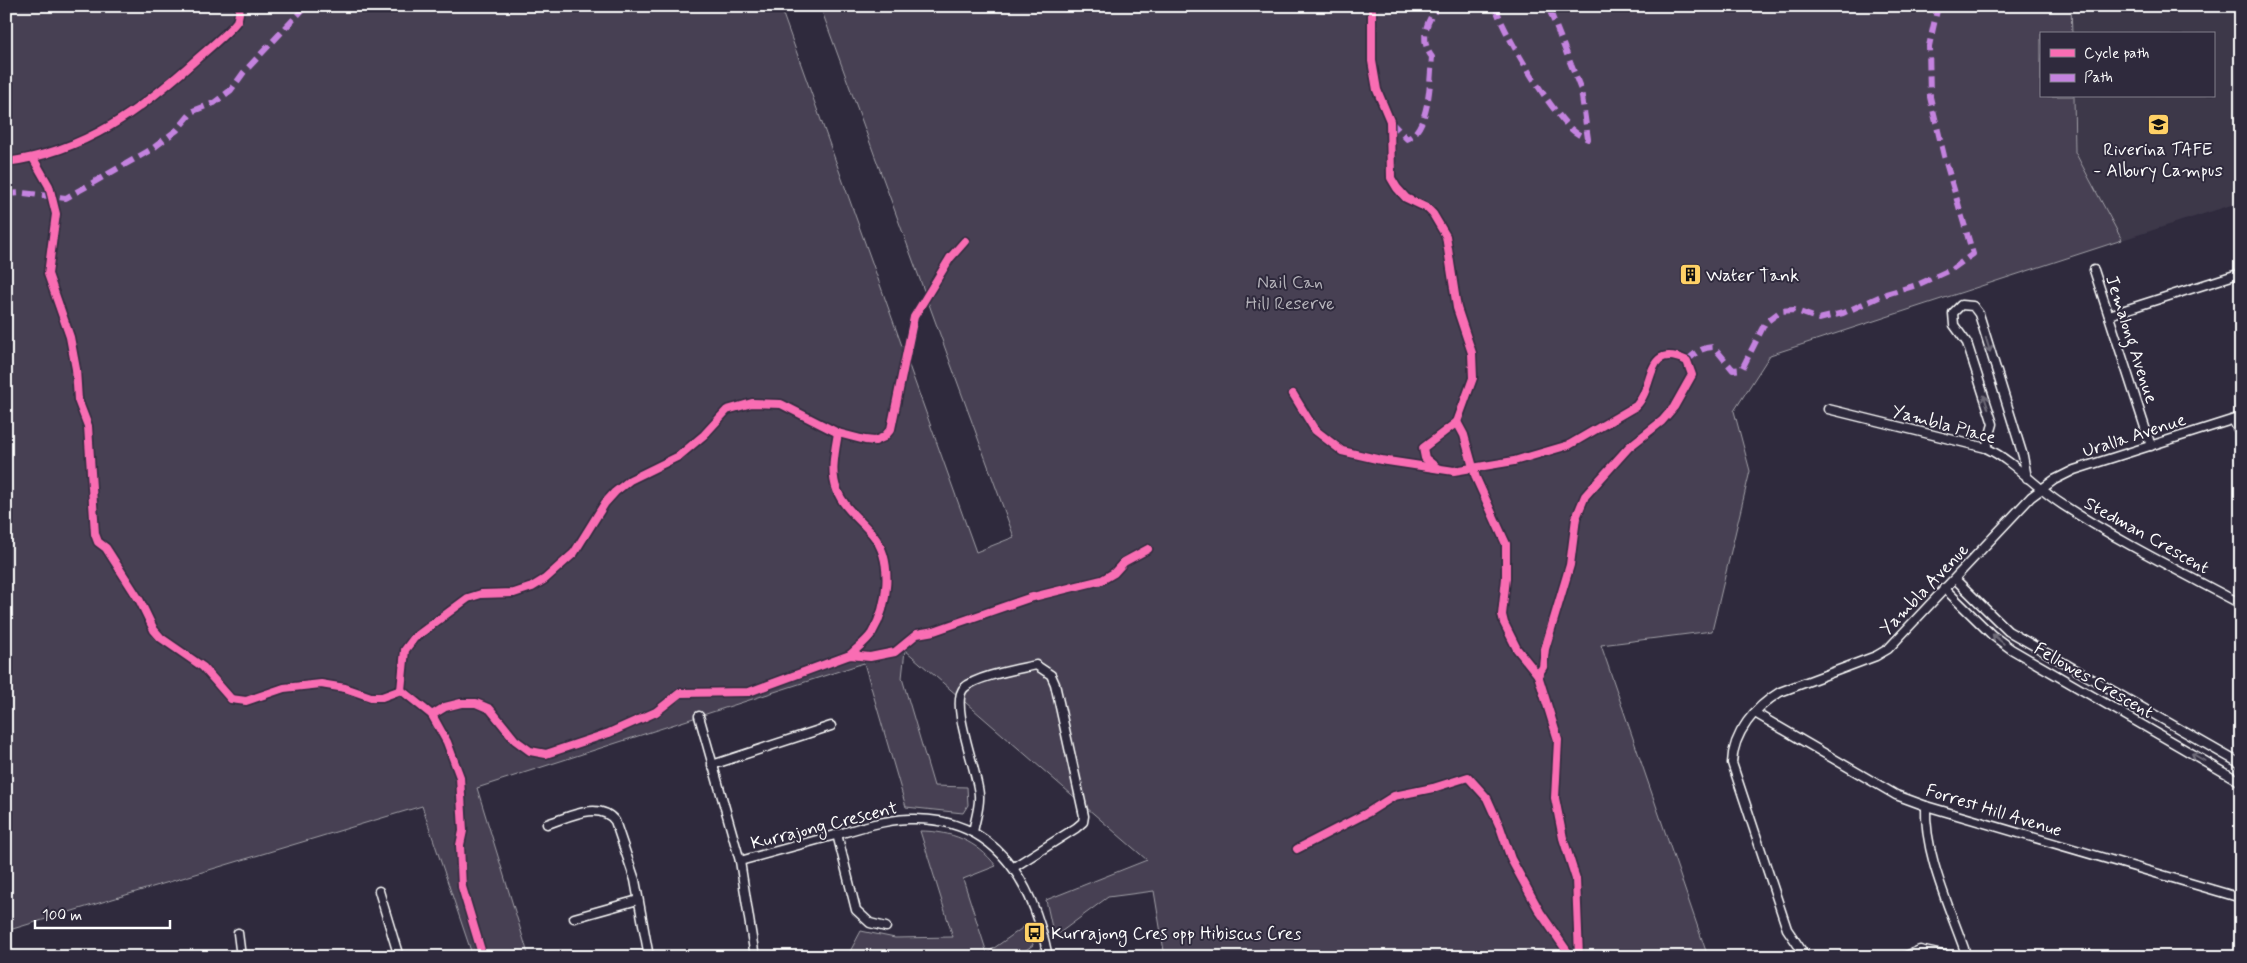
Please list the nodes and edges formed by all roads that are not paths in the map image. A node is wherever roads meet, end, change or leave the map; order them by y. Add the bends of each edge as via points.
1 (2094, 270) dead end
2 (2241, 273) edge
3 (2109, 315) junction
4 (1828, 409) dead end
5 (2237, 418) edge
6 (2241, 435) edge
7 (2151, 446) junction
8 (1986, 448) junction
9 (2028, 478) junction
10 (2040, 489) junction
11 (1954, 579) junction
12 (1944, 588) junction
13 (2241, 604) edge
14 (1755, 713) junction
15 (699, 716) dead end
16 (831, 726) dead end
17 (2241, 764) edge
18 (712, 765) junction
19 (2241, 782) edge
20 (1926, 806) junction
21 (547, 824) dead end
22 (973, 832) junction
23 (837, 834) junction
24 (740, 861) junction
25 (1014, 867) junction
26 (380, 891) dead end
27 (2241, 898) edge
28 (638, 900) junction
29 (574, 918) dead end
30 (886, 927) dead end
31 (238, 933) dead end
32 (241, 957) edge
33 (399, 957) edge
34 (648, 957) edge
35 (755, 957) edge
36 (1048, 957) edge
37 (1806, 957) edge
38 (1904, 957) edge
39 (1951, 957) edge
40 (1967, 957) edge

1 - 3 street, Jemalong Avenue
2 - 3 street
3 - 7 street, Jemalong Avenue
4 - 8 street, Yambla Place
5 - 6 street
5 - 7 street, Uralla Avenue
7 - 10 street, Uralla Avenue via 2074,470
8 - 9 street, Yambla Place
8 -> 9 street via 1993,424 1967,343 1954,324 1953,313 1961,305 1973,306 1978,314
9 - 10 street, Yambla Place
10 - 11 street, Yambla Avenue
10 - 13 street, Stedman Crescent via 2085,519
11 - 12 street, Yambla Avenue
11 - 17 street, Fellowes Crescent via 2008,631
12 - 14 street, Yambla Avenue via 1882,653 1780,692
19 -> 12 street, Fellowes Crescent via 2005,645
14 - 20 street, Forrest Hill Avenue via 1896,795
14 - 37 street, Yambla Avenue via 1741,730 1732,763 1787,929
15 - 18 street
16 - 18 street
18 - 24 street
20 - 27 street, Forrest Hill Avenue
20 - 40 street via 1928,844
21 - 28 street via 594,810 611,815 630,861
22 - 23 street, Kurrajong Crescent via 941,822 910,819
22 - 25 street, Kurrajong Crescent via 994,846
22 - 25 street via 979,793 960,712 961,691 973,682 1036,665 1051,674 1055,684 1084,816 1076,828
23 - 24 street, Kurrajong Crescent
23 - 30 street via 856,910 870,923
24 - 35 street
25 - 36 street, Kurrajong Crescent via 1033,900
26 - 33 street
28 - 29 street
28 - 34 street
31 - 32 street
38 - 39 street via 1920,950

